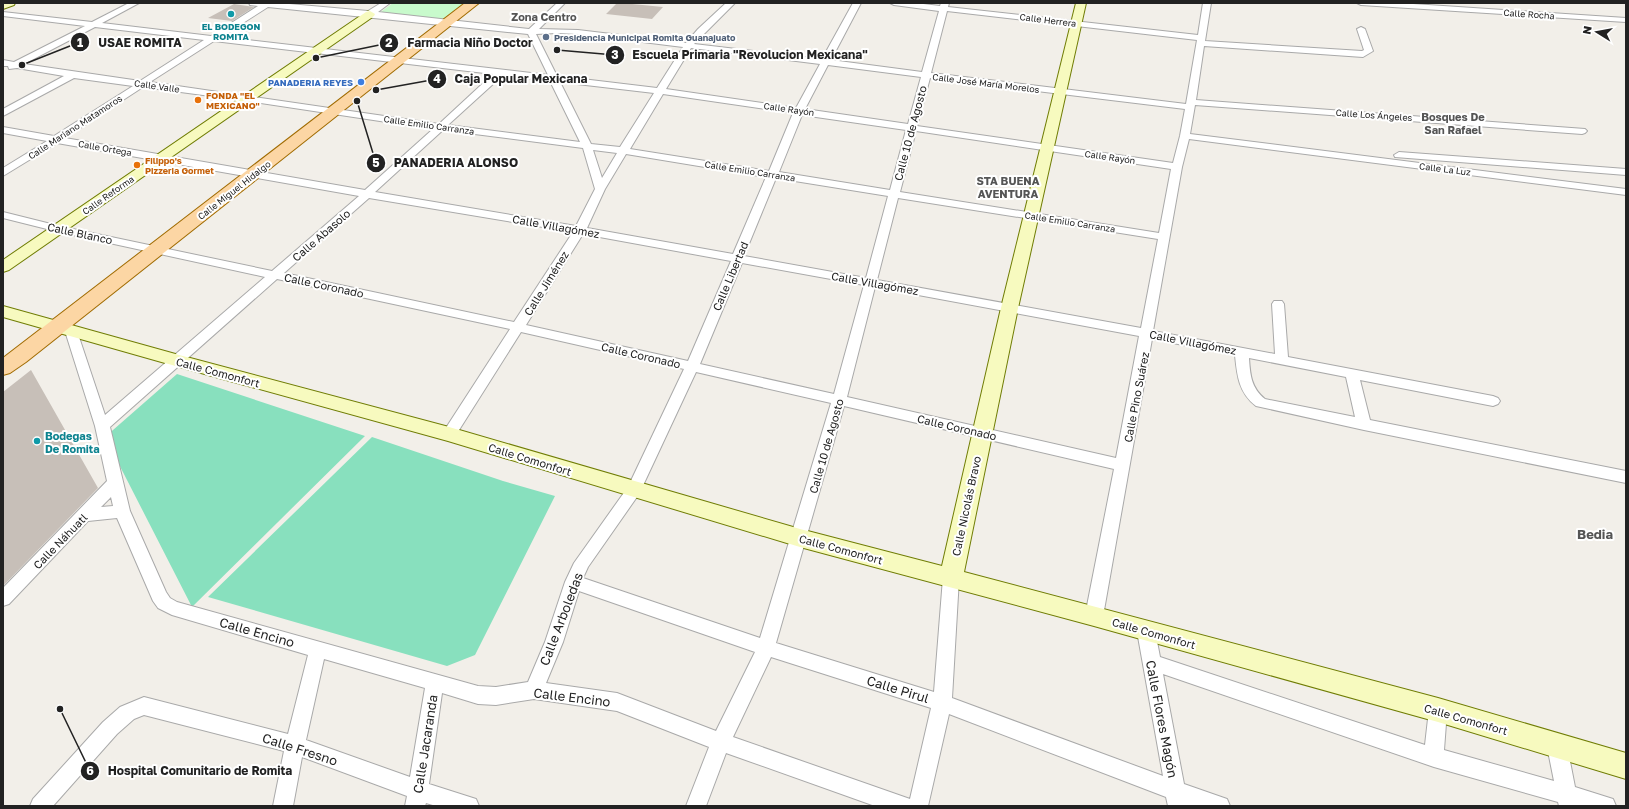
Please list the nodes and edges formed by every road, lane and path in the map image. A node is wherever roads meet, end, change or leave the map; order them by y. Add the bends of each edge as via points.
1 (10, 3) edge
2 (135, 3) edge
3 (253, 3) edge
4 (386, 3) edge
5 (473, 3) edge
6 (561, 3) edge
7 (731, 3) edge
8 (857, 3) edge
9 (894, 3) edge
10 (1081, 3) edge
11 (1207, 3) edge
12 (1360, 3) edge
13 (267, 4) edge
14 (3, 6) edge
15 (944, 6) edge
16 (3, 14) edge
17 (370, 14) junction
18 (1626, 20) edge
19 (449, 23) junction
20 (1077, 24) junction
21 (93, 25) junction
22 (1361, 29) dead end
23 (531, 32) junction
24 (212, 40) junction
25 (1201, 40) junction
26 (688, 46) junction
27 (316, 52) junction
28 (400, 61) junction
29 (825, 62) junction
30 (3, 63) edge
31 (15, 65) junction
32 (3, 71) edge
33 (501, 72) junction
34 (73, 75) junction
35 (926, 75) junction
36 (554, 78) junction
37 (142, 84) junction
38 (660, 91) junction
39 (1061, 92) junction
40 (248, 98) junction
41 (1190, 104) junction
42 (334, 111) junction
43 (799, 111) junction
44 (3, 113) edge
45 (441, 127) junction
46 (911, 127) junction
47 (3, 130) edge
48 (1582, 131) dead end
49 (1185, 136) junction
50 (57, 140) junction
51 (587, 146) junction
52 (1048, 147) junction
53 (624, 151) junction
54 (162, 158) junction
55 (1390, 158) junction
56 (1178, 167) junction
57 (1566, 168) junction
58 (1626, 172) edge
59 (3, 173) edge
60 (254, 174) junction
61 (772, 175) junction
62 (1580, 186) junction
63 (600, 189) junction
64 (1626, 192) edge
65 (367, 194) junction
66 (893, 194) junction
67 (3, 215) edge
68 (1030, 216) junction
69 (59, 229) junction
70 (580, 230) junction
71 (1165, 236) junction
72 (157, 250) junction
73 (738, 259) junction
74 (3, 267) edge
75 (275, 274) junction
76 (870, 282) junction
77 (1278, 304) dead end
78 (1009, 307) junction
79 (3, 312) edge
80 (518, 327) junction
81 (64, 329) junction
82 (1148, 334) junction
83 (1241, 351) junction
84 (1282, 359) junction
85 (178, 361) junction
86 (11, 362) edge
87 (692, 367) junction
88 (3, 373) edge
89 (1352, 373) junction
90 (839, 400) junction
91 (1494, 401) dead end
92 (1364, 425) junction
93 (102, 426) junction
94 (981, 432) junction
95 (449, 434) junction
96 (1123, 465) junction
97 (1626, 477) edge
98 (116, 482) junction
99 (634, 490) junction
100 (122, 511) junction
101 (86, 514) junction
102 (800, 538) junction
103 (951, 578) junction
104 (573, 582) junction
105 (3, 599) edge
106 (1094, 616) junction
107 (1146, 631) junction
108 (766, 648) junction
109 (318, 649) junction
110 (1151, 662) junction
111 (436, 682) junction
112 (534, 690) junction
113 (942, 703) junction
114 (1438, 710) junction
115 (721, 742) junction
116 (295, 745) junction
117 (1557, 746) junction
118 (1434, 757) junction
119 (1626, 766) edge
120 (416, 798) edge
121 (1177, 798) edge
122 (1568, 800) edge
123 (40, 806) edge
124 (283, 806) edge
125 (469, 806) edge
126 (696, 806) edge
127 (903, 806) edge
128 (918, 806) edge
129 (1220, 806) edge
130 (1606, 806) edge

1 - 14 street
2 - 21 street
3 - 13 street, Calle José María Morelos
4 - 17 street
5 - 19 main road, Calle Miguel Hidalgo
6 - 23 street
7 - 26 street, Calle Jiménez
8 - 29 street, Calle Libertad
9 - 15 street, Calle Herrera
10 - 20 street, Calle Nicolás Bravo
11 - 25 street, Calle Pino Suárez
12 - 18 street, Calle Rocha
13 - 17 street, Calle José María Morelos
13 - 24 street, Calle Mariano Matamoros
15 - 20 street, Calle Herrera
15 - 35 street, Calle 10 de Agosto
16 - 21 street, Calle Rayón
17 - 19 street, Calle José María Morelos
17 - 27 street, Calle Reforma
19 - 23 street, Calle José María Morelos
19 - 28 main road, Calle Miguel Hidalgo
20 - 25 street, Calle Herrera
20 - 39 street, Calle Nicolás Bravo
21 - 24 street, Calle Rayón
21 - 31 street
22 - 25 street, Calle Herrera via 1369,51 1363,54
23 - 26 street, Calle José María Morelos via 578,32
23 - 36 street
24 - 27 street, Calle Rayón
24 - 37 street, Calle Mariano Matamoros
25 - 41 street, Calle Pino Suárez
26 - 29 street, Calle José María Morelos
26 - 38 street, Calle Jiménez
27 - 28 street, Calle Rayón
27 - 40 street, Calle Reforma
28 - 33 street, Calle Rayón
28 - 42 main road, Calle Miguel Hidalgo
29 - 35 street, Calle José María Morelos
29 - 43 street, Calle Libertad
30 - 31 street, Calle Valle
31 - 32 street
31 - 34 street, Calle Valle
33 - 36 street, Calle Rayón
33 - 45 street, Calle Abasolo
34 - 37 street, Calle Valle
34 - 44 street
35 - 39 street, Calle José María Morelos
35 - 46 street, Calle 10 de Agosto
36 - 38 street, Calle Rayón
36 - 51 street
37 - 40 street, Calle Valle
37 - 50 street, Calle Mariano Matamoros
38 - 43 street, Calle Rayón
38 - 53 street, Calle Jiménez
39 - 41 street, Calle José María Morelos
39 - 52 street, Calle Nicolás Bravo
40 - 42 street, Calle Valle
40 - 54 street, Calle Reforma
41 - 48 street, Calle Los Ángeles
41 - 49 street, Calle Pino Suárez
42 - 45 street, Calle Emilio Carranza
42 - 60 main road, Calle Miguel Hidalgo
43 - 46 street, Calle Rayón
43 - 61 street, Calle Libertad
45 - 51 street, Calle Emilio Carranza
45 - 65 street, Calle Abasolo
46 - 52 street, Calle Rayón
46 - 66 street, Calle 10 de Agosto
47 - 50 street, Calle Ortega
49 - 55 street, Calle La Luz
49 - 56 street, Calle Pino Suárez
50 - 54 street, Calle Ortega
50 - 59 street, Calle Mariano Matamoros
51 - 53 street, Calle Emilio Carranza
51 - 63 street
52 - 56 street, Calle Rayón
52 - 68 street, Calle Nicolás Bravo
53 - 61 street, Calle Emilio Carranza
53 - 63 street, Calle Jiménez
54 - 60 street, Calle Ortega
54 - 69 street, Calle Reforma
55 - 57 street, Calle La Luz
55 - 62 street, Calle La Luz
56 - 71 street, Calle Pino Suárez
57 - 58 street, Calle La Luz
57 - 62 street
60 - 65 street, Calle Villagómez
60 - 72 main road, Calle Miguel Hidalgo
61 - 66 street, Calle Emilio Carranza
61 - 73 street, Calle Libertad
62 - 64 street, Calle La Luz
63 - 70 street, Calle Jiménez
65 - 70 street, Calle Villagómez
65 - 75 street, Calle Abasolo
66 - 68 street, Calle Emilio Carranza
66 - 76 street, Calle 10 de Agosto
67 - 69 street, Calle Blanco
68 - 71 street, Calle Emilio Carranza
68 - 78 street, Calle Nicolás Bravo
69 - 72 street, Calle Blanco
69 - 74 street, Calle Reforma
70 - 73 street, Calle Villagómez
70 - 80 street, Calle Jiménez
71 - 82 street, Calle Pino Suárez
72 - 75 street, Calle Coronado
72 - 81 main road, Calle Miguel Hidalgo
73 - 76 street, Calle Villagómez
73 - 87 street, Calle Libertad
75 - 80 street, Calle Coronado
75 - 85 street, Calle Abasolo
76 - 78 street, Calle Villagómez
76 - 90 street, Calle 10 de Agosto
77 - 84 street
78 - 82 street, Calle Villagómez
78 - 94 street, Calle Nicolás Bravo
79 - 81 street, Calle Comonfort
80 - 87 street, Calle Coronado
80 - 95 street, Calle Jiménez
81 - 85 street, Calle Comonfort
81 - 86 main road, Calle Miguel Hidalgo
81 - 93 street
82 - 83 street, Calle Villagómez
82 - 96 street, Calle Pino Suárez
83 - 84 street, Calle Villagómez
83 - 92 street via 1246,386 1252,397 1261,404
84 - 89 street, Calle Villagómez
85 - 93 street, Calle Abasolo
85 - 95 street, Calle Comonfort
86 - 88 main road, Calle Miguel Hidalgo
87 - 90 street, Calle Coronado
87 - 99 street, Calle Libertad
89 - 91 street, Calle Villagómez
89 - 92 street
90 - 94 street, Calle Coronado
90 - 102 street, Calle 10 de Agosto
92 - 97 street
93 - 98 street
94 - 96 street, Calle Coronado
94 - 103 street, Calle Nicolás Bravo
95 - 99 street, Calle Comonfort
96 - 106 street, Calle Pino Suárez
98 - 100 street
98 - 101 street, Calle Náhuatl
99 - 102 street, Calle Comonfort
99 - 104 street, Calle Arboledas via 582,563
100 - 101 street
100 - 109 street, Calle Encino via 164,603 172,608
101 - 105 street, Calle Náhuatl
102 - 103 street, Calle Comonfort
102 - 108 street, Calle 10 de Agosto
103 - 106 street, Calle Comonfort
103 - 113 street, Calle Nicolás Bravo
104 - 108 street, Calle Pirul
104 - 112 street, Calle Arboledas via 554,642
106 - 107 street, Calle Comonfort
107 - 110 street, Calle Flores Magón
107 - 114 street, Calle Comonfort
108 - 113 street, Calle Pirul
108 - 115 street, Calle 10 de Agosto
109 - 111 street, Calle Encino
109 - 116 street
110 - 118 street
110 - 121 street, Calle Flores Magón
111 - 112 street, Calle Encino via 478,695 496,696
111 - 120 street, Calle Jacaranda
112 - 115 street, Calle Encino via 618,702
113 - 121 street, Calle Pirul
113 - 128 street, Calle Nicolás Bravo
114 - 117 street, Calle Comonfort
114 - 118 street
115 - 126 street, Calle 10 de Agosto
115 - 127 street, Calle Encino
116 - 120 street, Calle Fresno
116 - 123 street, Calle Fresno via 144,706 127,713 110,728
116 - 124 street
117 - 119 street, Calle Comonfort
117 - 122 street
118 - 122 street
120 - 125 street, Calle Fresno
121 - 129 street, Calle Pirul
122 - 130 street

